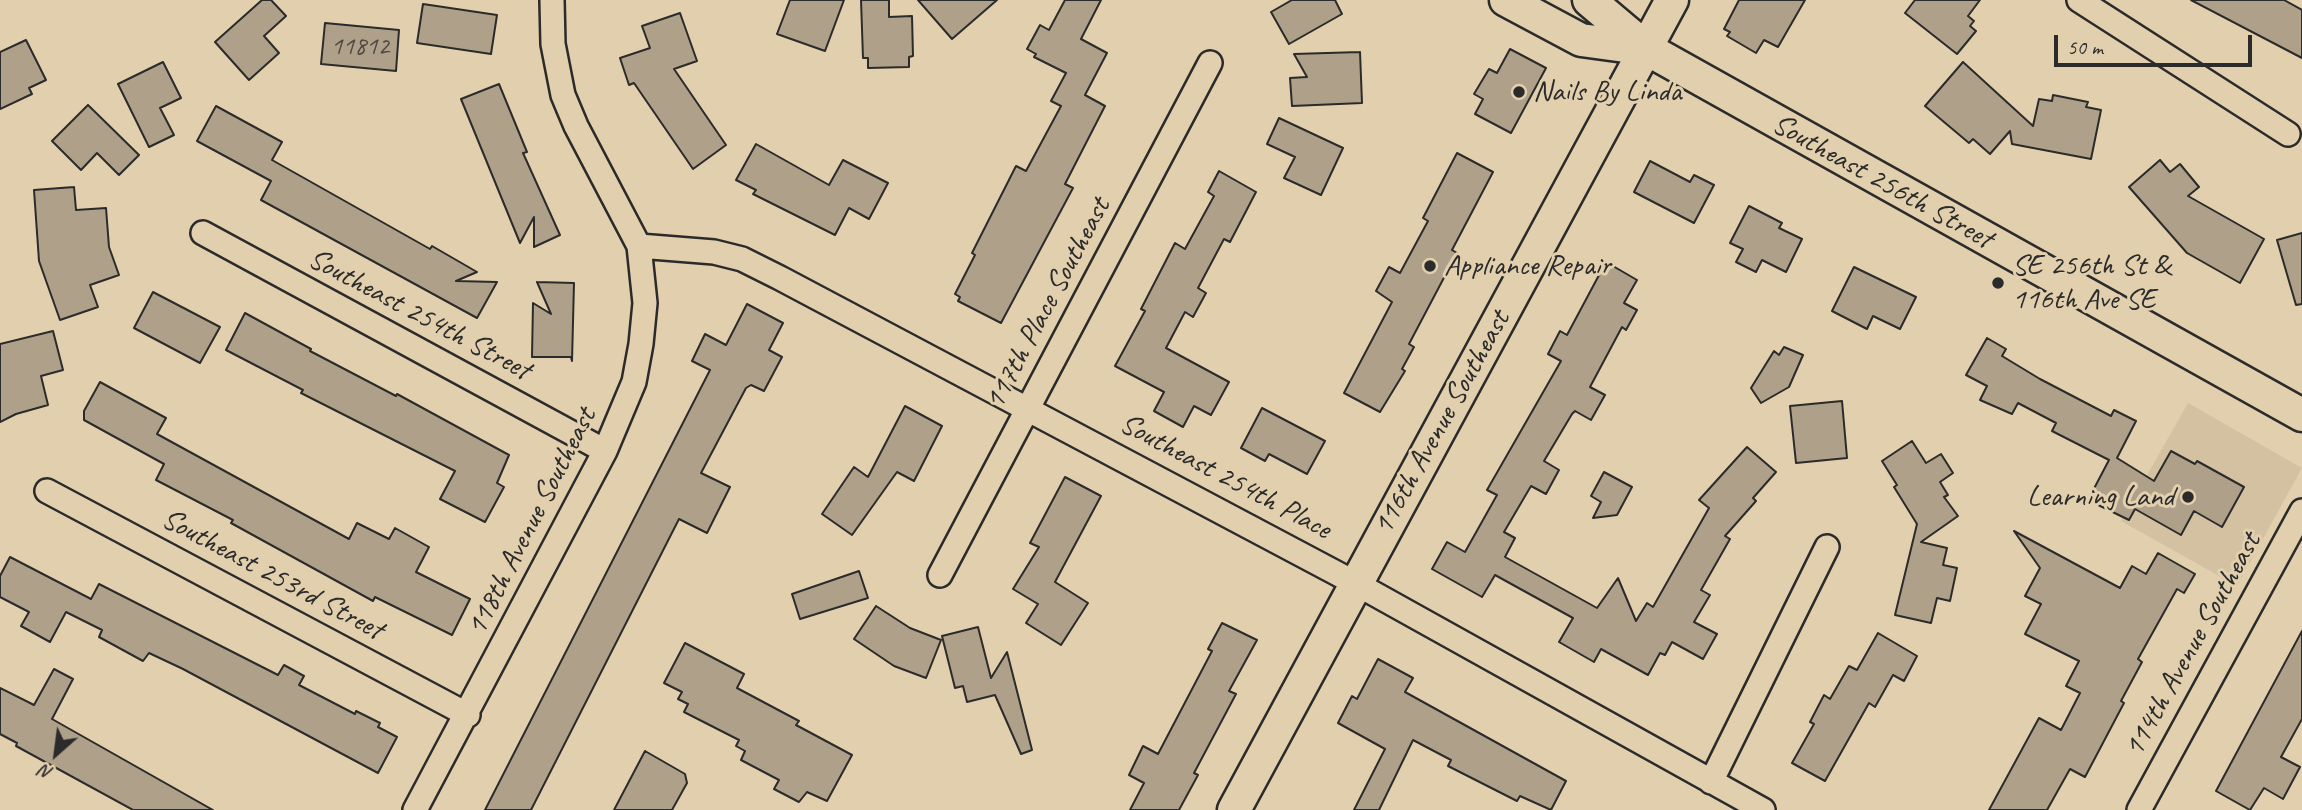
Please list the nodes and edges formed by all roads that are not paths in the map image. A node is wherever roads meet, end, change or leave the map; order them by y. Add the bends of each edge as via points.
1 (552, 0) edge
2 (1506, 0) edge
3 (1589, 0) edge
4 (1672, 0) edge
5 (2079, 0) edge
6 (1647, 49) junction
7 (1210, 63) dead end
8 (2288, 134) dead end
9 (203, 233) dead end
10 (639, 246) junction
11 (1029, 407) junction
12 (2302, 415) edge
13 (605, 451) junction
14 (47, 491) dead end
15 (2302, 511) edge
16 (1827, 547) dead end
17 (940, 575) dead end
18 (1355, 583) junction
19 (468, 715) junction
20 (1712, 782) junction
21 (415, 810) edge
22 (1234, 810) edge
23 (1763, 810) edge
24 (2139, 810) edge

1 - 10 street via 553,44 563,95
2 - 6 main road, Southeast 256th Street via 1581,40
3 - 6 main road, Southeast 256th Street
4 - 6 main road, 116th Avenue Southeast
5 - 8 street
6 - 12 main road, Southeast 256th Street
6 - 18 main road, 116th Avenue Southeast
7 - 11 street, 117th Place Southeast
9 - 13 street, Southeast 254th Street
10 - 11 street, Southeast 254th Place via 684,247 742,260
10 - 13 street, 118th Avenue Southeast via 645,303 641,344 634,382
11 - 17 street, 117th Place Southeast
11 - 18 street, Southeast 254th Place
13 - 19 street, 118th Avenue Southeast
14 - 19 street, Southeast 253rd Street
15 - 24 street, 114th Avenue Southeast
16 - 20 street
18 - 20 street, Southeast 254th Place
18 - 22 main road, 116th Avenue Southeast
19 - 21 street, 118th Avenue Southeast
20 - 23 street, Southeast 254th Place

